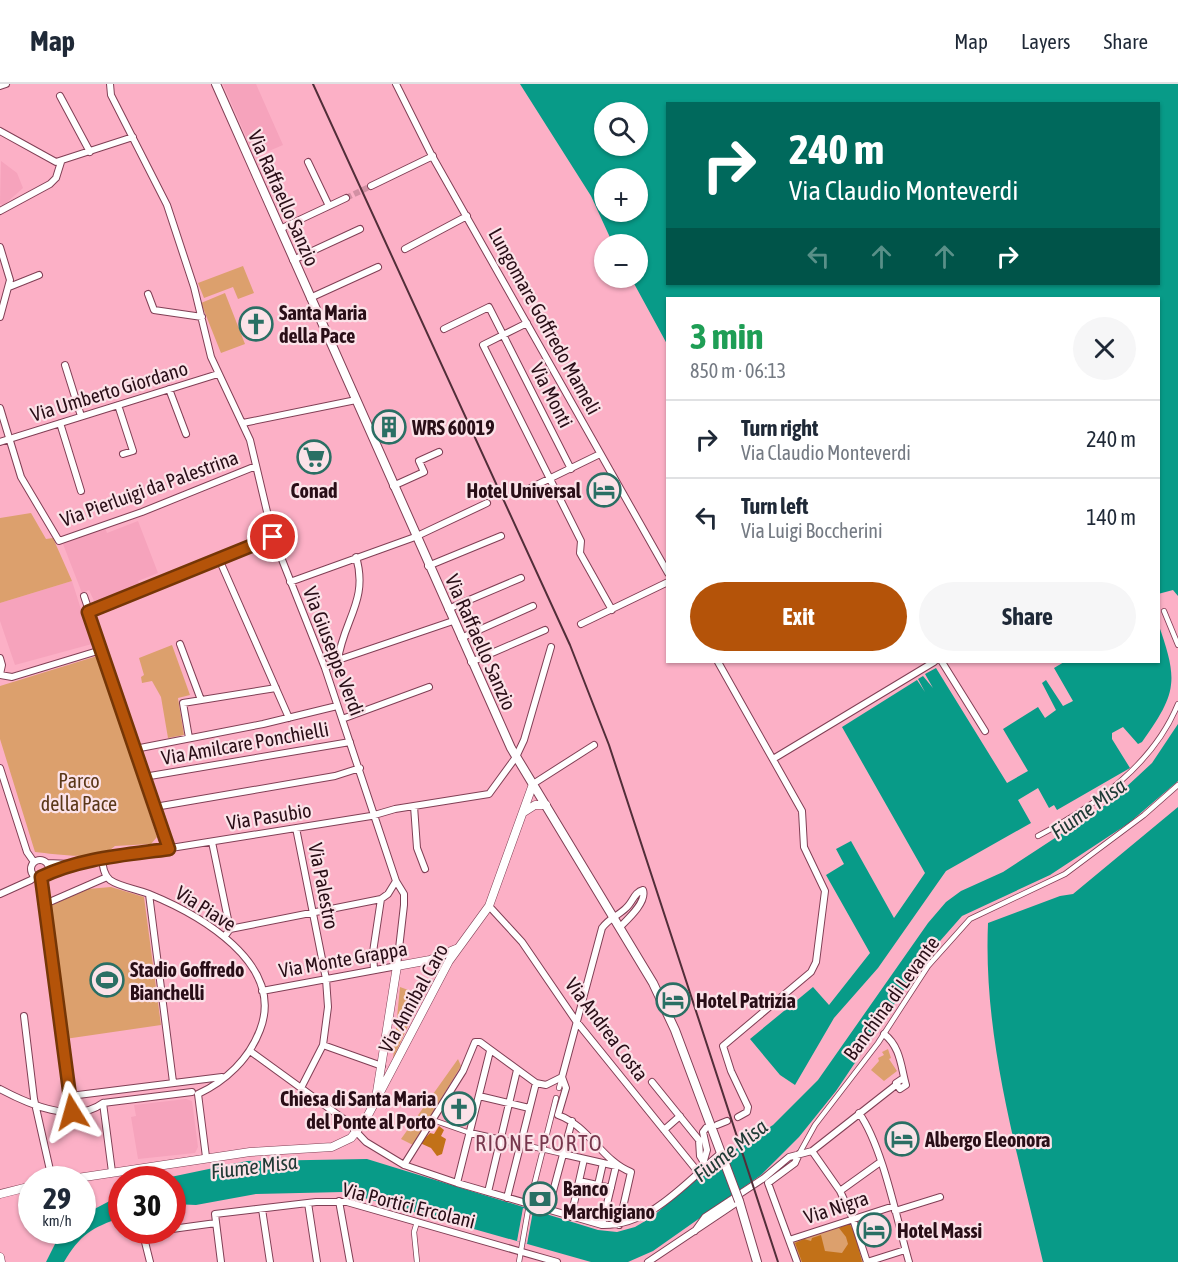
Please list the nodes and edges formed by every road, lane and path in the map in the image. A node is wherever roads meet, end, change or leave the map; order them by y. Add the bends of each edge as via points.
1 (6, 84) edge
2 (110, 84) edge
3 (216, 84) edge
4 (396, 84) edge
5 (0, 86) edge
6 (60, 96) dead end
7 (0, 130) edge
8 (134, 137) junction
9 (90, 152) junction
10 (433, 156) junction
11 (61, 162) junction
12 (308, 162) dead end
13 (371, 186) tunnel mouth
14 (346, 198) tunnel mouth
15 (329, 206) junction
16 (0, 210) edge
17 (467, 216) junction
18 (280, 229) junction
19 (360, 229) dead end
20 (0, 247) edge
21 (405, 249) dead end
22 (293, 260) junction
23 (378, 267) dead end
24 (39, 275) dead end
25 (9, 287) junction
26 (148, 294) dead end
27 (310, 298) junction
28 (0, 317) edge
29 (202, 317) junction
30 (527, 323) junction
31 (444, 329) dead end
32 (504, 335) junction
33 (65, 365) dead end
34 (218, 374) junction
35 (169, 389) junction
36 (356, 400) junction
37 (118, 405) junction
38 (0, 408) edge
39 (81, 416) junction
40 (60, 423) junction
41 (243, 423) junction
42 (186, 434) dead end
43 (9, 439) junction
44 (0, 442) edge
45 (439, 452) dead end
46 (123, 454) dead end
47 (600, 454) junction
48 (256, 466) junction
49 (572, 469) junction
50 (550, 479) junction
51 (393, 486) junction
52 (81, 491) dead end
53 (520, 493) dead end
54 (488, 503) dead end
55 (501, 536) dead end
56 (273, 537) junction
57 (415, 537) junction
58 (356, 557) junction
59 (219, 559) junction
60 (429, 566) junction
61 (666, 570) edge
62 (522, 578) dead end
63 (290, 582) junction
64 (666, 583) edge
65 (84, 596) dead end
66 (533, 606) dead end
67 (447, 609) junction
68 (612, 610) junction
69 (1164, 611) dead end
70 (88, 612) junction
71 (453, 621) junction
72 (581, 624) dead end
73 (545, 630) dead end
74 (460, 638) junction
75 (180, 644) dead end
76 (1178, 645) edge
77 (551, 646) dead end
78 (101, 650) junction
79 (0, 658) edge
80 (338, 660) junction
81 (471, 662) junction
82 (719, 663) edge
83 (932, 663) edge
84 (943, 663) edge
85 (326, 668) junction
86 (0, 675) edge
87 (429, 687) dead end
88 (276, 688) junction
89 (201, 700) junction
90 (1178, 704) edge
91 (337, 706) junction
92 (289, 718) junction
93 (342, 719) junction
94 (985, 731) dead end
95 (189, 738) junction
96 (350, 742) junction
97 (594, 745) dead end
98 (135, 749) junction
99 (516, 757) junction
100 (773, 759) junction
101 (0, 768) edge
102 (360, 768) junction
103 (144, 777) junction
104 (533, 784) junction
105 (1178, 785) edge
106 (546, 805) junction
107 (414, 806) junction
108 (155, 807) junction
109 (523, 813) junction
110 (375, 815) junction
111 (296, 828) junction
112 (1038, 836) dead end
113 (212, 842) junction
114 (169, 849) junction
115 (102, 859) junction
116 (34, 862) junction
117 (47, 863) junction
118 (71, 864) junction
119 (425, 869) dead end
120 (48, 872) junction
121 (38, 877) junction
122 (107, 877) junction
123 (396, 881) junction
124 (0, 894) edge
125 (149, 894) junction
126 (381, 899) junction
127 (45, 904) junction
128 (489, 906) junction
129 (313, 912) junction
130 (613, 916) junction
131 (620, 927) junction
132 (230, 928) junction
133 (225, 936) junction
134 (458, 948) junction
135 (430, 960) junction
136 (397, 966) junction
137 (374, 970) junction
138 (441, 976) junction
139 (326, 979) junction
140 (262, 991) junction
141 (24, 1016) dead end
142 (576, 1021) junction
143 (884, 1034) junction
144 (323, 1046) junction
145 (250, 1051) junction
146 (490, 1051) junction
147 (383, 1055) junction
148 (397, 1062) junction
149 (381, 1066) junction
150 (517, 1070) junction
151 (228, 1075) junction
152 (562, 1077) junction
153 (198, 1080) junction
154 (173, 1082) junction
155 (652, 1082) dead end
156 (536, 1083) junction
157 (301, 1088) junction
158 (559, 1088) dead end
159 (0, 1089) edge
160 (196, 1091) junction
161 (70, 1096) junction
162 (479, 1096) junction
163 (556, 1098) dead end
164 (376, 1099) junction
165 (103, 1102) junction
166 (509, 1103) junction
167 (38, 1107) junction
168 (529, 1108) junction
169 (72, 1112) junction
170 (859, 1113) junction
171 (555, 1114) junction
172 (680, 1116) junction
173 (738, 1117) dead end
174 (433, 1120) junction
175 (572, 1121) junction
176 (727, 1121) dead end
177 (717, 1125) dead end
178 (706, 1128) dead end
179 (664, 1130) junction
180 (357, 1133) junction
181 (470, 1133) junction
182 (500, 1140) junction
183 (520, 1144) junction
184 (543, 1149) junction
185 (812, 1151) junction
186 (721, 1153) junction
187 (563, 1154) junction
188 (799, 1154) junction
189 (206, 1157) junction
190 (584, 1159) junction
191 (603, 1163) junction
192 (879, 1163) junction
193 (404, 1165) junction
194 (49, 1166) edge
195 (111, 1166) edge
196 (150, 1166) edge
197 (616, 1166) junction
198 (702, 1167) junction
199 (579, 1180) junction
200 (457, 1184) junction
201 (598, 1185) junction
202 (0, 1187) edge
203 (611, 1188) junction
204 (18, 1189) joint
205 (840, 1191) junction
206 (488, 1192) junction
207 (0, 1194) edge
208 (940, 1197) dead end
209 (507, 1198) junction
210 (339, 1201) junction
211 (739, 1201) junction
212 (308, 1203) junction
213 (529, 1207) junction
214 (894, 1208) junction
215 (262, 1209) junction
216 (548, 1210) junction
217 (571, 1217) junction
218 (853, 1219) junction
219 (417, 1222) junction
220 (216, 1223) junction
221 (603, 1225) junction
222 (619, 1225) junction
223 (186, 1227) edge
224 (694, 1231) junction
225 (789, 1240) junction
226 (145, 1244) edge
227 (905, 1250) junction
228 (520, 1252) junction
229 (0, 1257) edge
230 (1, 1262) edge
231 (150, 1262) edge
232 (221, 1262) edge
233 (270, 1262) edge
234 (317, 1262) edge
235 (350, 1262) edge
236 (417, 1262) edge
237 (519, 1262) edge
238 (557, 1262) edge
239 (648, 1262) edge
240 (757, 1262) edge
241 (797, 1262) edge
242 (867, 1262) edge
243 (909, 1262) edge

1 - 5 street
2 - 8 street, Via Giuseppe Verdi via 111,95
3 - 18 main road, Via Raffaello Sanzio
4 - 10 street, Lungomare Goffredo Mameli
6 - 9 street
7 - 11 street via 50,160
8 - 9 street
8 - 29 street, Via Giuseppe Verdi via 167,205
9 - 11 street
10 - 13 street
10 - 17 street, Lungomare Goffredo Mameli
11 - 16 street via 50,184
12 - 15 street
14 - 15 street
15 - 18 street
17 - 21 street
17 - 30 street, Lungomare Goffredo Mameli
18 - 22 main road, Via Raffaello Sanzio
19 - 22 street
20 - 25 street
22 - 27 main road, Via Raffaello Sanzio
23 - 27 street
24 - 25 street
25 - 28 street
26 - 29 street via 154,310
27 - 36 main road, Via Raffaello Sanzio
29 - 34 street, Via Giuseppe Verdi
30 - 32 street
30 - 47 street, Lungomare Goffredo Mameli
31 - 32 street, Via Monti via 489,307
32 - 49 street, Via Monti
32 - 50 street via 483,345
33 - 39 street
34 - 35 street, Via Umberto Giordano
34 - 41 street, Via Giuseppe Verdi
35 - 37 street, Via Umberto Giordano
35 - 42 street
36 - 41 street
36 - 51 main road, Via Raffaello Sanzio
37 - 39 street, Via Umberto Giordano
37 - 46 street via 133,451
38 - 43 street, Via Umberto Giordano
39 - 40 street, Via Umberto Giordano
40 - 43 street, Via Umberto Giordano
40 - 52 street
41 - 48 street, Via Giuseppe Verdi
43 - 44 street, Via Umberto Giordano
43 - 48 street, Via Pierluigi da Palestrina via 21,477 59,541
45 - 51 street via 419,461 424,472
47 - 49 street
47 - 61 street, Lungomare Goffredo Mameli
48 - 56 street, Via Giuseppe Verdi
49 - 50 street
50 - 53 street
50 - 68 street via 580,541 580,553
51 - 57 main road, Via Raffaello Sanzio
54 - 57 street
55 - 60 street
56 - 59 street
56 - 63 street, Via Giuseppe Verdi
57 - 58 street
57 - 60 main road, Via Raffaello Sanzio
58 - 63 street
58 - 80 street via 361,582 359,599 341,640
59 - 70 street
59 - 88 street
60 - 67 main road, Via Raffaello Sanzio
62 - 67 street
63 - 85 street, Via Giuseppe Verdi
64 - 68 street
65 - 70 street
66 - 74 street
67 - 71 main road, Via Raffaello Sanzio
68 - 72 street
69 - 76 street
70 - 78 street
71 - 74 main road, Via Raffaello Sanzio
71 - 80 street
73 - 81 street
74 - 81 main road, Via Raffaello Sanzio
75 - 89 street
77 - 99 street
78 - 86 street via 12,677
78 - 98 street
79 - 86 street
80 - 85 street
81 - 99 main road, Via Raffaello Sanzio
82 - 100 street
83 - 100 street
84 - 94 street
85 - 91 street, Via Giuseppe Verdi
87 - 93 street
88 - 89 street
88 - 92 street
89 - 95 street via 183,703
90 - 112 street via 1142,762 1083,809
91 - 92 street
91 - 93 street, Via Giuseppe Verdi
92 - 95 street
93 - 96 street, Via Giuseppe Verdi
95 - 98 street
96 - 102 street, Via Giuseppe Verdi
96 - 103 street, Via Amilcare Ponchielli
97 - 104 street
98 - 103 street
99 - 104 main road, Via Raffaello Sanzio
99 - 107 street, Via Pasubio via 489,794
100 - 173 street via 804,818 804,847 825,891 816,962 811,972 723,1046 748,1107
101 - 116 street via 27,852
102 - 108 street via 335,776
102 - 110 street, Via Giuseppe Verdi
103 - 108 street
104 - 106 main road, Via Raffaello Sanzio
104 - 109 street, Via Annibal Caro
105 - 143 street, Banchina di Levante via 1065,874 970,919 928,966
106 - 109 street via 535,805
106 - 130 main road, Via Raffaello Sanzio
107 - 110 street, Via Pasubio
107 - 119 street via 417,848
108 - 114 street
109 - 128 street, Via Annibal Caro
110 - 111 street, Via Pasubio
110 - 123 street, Via Giuseppe Verdi
111 - 113 street, Via Pasubio
111 - 129 street, Via Palestro
113 - 114 street, Via Pasubio
113 - 132 street
114 - 115 street, Via Pasubio
115 - 118 street, Via Pasubio
115 - 122 street
116 - 117 street
116 - 121 street via 31,869
117 - 118 street
117 - 120 street
118 - 120 street
120 - 121 street
121 - 124 street
121 - 127 street
122 - 125 street, Via Piave
122 - 127 street
123 - 126 street
123 - 136 street, Via Giuseppe Verdi via 404,894
125 - 133 street, Via Piave
125 - 154 street
126 - 129 street
126 - 137 street
127 - 161 street
128 - 134 street, Via Annibal Caro
128 - 142 street, Via Andrea Costa via 522,942
129 - 132 street
129 - 139 street, Via Palestro
130 - 131 main road, Via Raffaello Sanzio
130 - 131 street via 624,910 639,890 644,891 635,911
130 - 142 street via 602,928
131 - 186 main road, Via Raffaello Sanzio via 665,1006
132 - 133 street
133 - 140 street, Via Piave via 247,960
134 - 135 street, Via Monte Grappa
134 - 138 street, Via Annibal Caro
135 - 136 street, Via Monte Grappa
135 - 138 street, Via Monte Grappa via 440,969
136 - 137 street, Via Monte Grappa
136 - 147 street
137 - 139 street, Via Monte Grappa
138 - 148 street, Via Annibal Caro
139 - 140 street, Via Monte Grappa
139 - 144 street, Via Palestro via 328,1007
140 - 145 street, Via Piave via 262,1025
141 - 167 street
142 - 152 street
142 - 179 street, Via Andrea Costa
143 - 170 street via 896,1044 903,1066 902,1079
143 - 188 street, Banchina di Levante via 815,1125
144 - 149 street
144 - 157 street, Via Palestro
145 - 151 street, Via Piave
145 - 157 street
146 - 150 street
146 - 162 street
146 - 174 street via 474,1042 463,1071
147 - 148 street via 388,1065
147 - 149 street
148 - 164 street, Via Annibal Caro
149 - 164 street
150 - 156 street
150 - 166 street
151 - 153 street
151 - 160 street, Via Piave
152 - 156 street via 546,1086
152 - 158 street
152 - 171 street via 566,1088
153 - 154 street
153 - 160 street
153 - 160 street via 191,1084
154 - 160 street
154 - 161 street
155 - 172 street
156 - 168 street
157 - 180 street
159 - 167 street
160 - 165 street
160 - 189 street
161 - 169 street
162 - 166 street
162 - 181 street
163 - 171 street
164 - 180 street, Via Annibal Caro
165 - 169 street via 95,1109
165 - 195 street
166 - 168 street
166 - 182 street
167 - 169 street
167 - 194 street
168 - 183 street
170 - 185 street
170 - 192 street
171 - 175 street
171 - 184 street
172 - 179 street
172 - 198 street via 699,1140
174 - 181 street
174 - 193 street
175 - 187 street
175 - 197 street
176 - 177 street
178 - 198 street via 703,1132 707,1150
179 - 198 street, Via Andrea Costa
180 - 189 street via 333,1147
180 - 193 street
181 - 182 street
181 - 200 street
182 - 183 street
182 - 206 street
183 - 184 street
183 - 209 street
184 - 187 street
184 - 213 street
185 - 188 street
185 - 205 street
186 - 198 street
186 - 211 main road, Via Raffaello Sanzio, bridge
187 - 190 street
187 - 216 street
188 - 224 street via 789,1157 705,1217
188 - 225 street via 795,1163 768,1183
189 - 196 street
190 - 191 street
190 - 199 street
191 - 197 street
191 - 201 street
192 - 205 street
192 - 214 street
193 - 200 street
197 - 203 street
197 - 222 street via 631,1172
198 - 222 street via 643,1218
199 - 201 street
199 - 217 street
200 - 206 street
201 - 203 street
202 - 204 street
203 - 221 street
204 - 207 street
205 - 218 street
206 - 209 street
208 - 214 street, Via Nigra
209 - 213 street
210 - 212 street, Via Portici Ercolani
210 - 219 street, Via Portici Ercolani
210 - 235 street
211 - 224 street
211 - 240 main road, Via Raffaello Sanzio
212 - 215 street, Via Portici Ercolani
212 - 234 street
213 - 216 street
213 - 228 street
214 - 218 street, Via Nigra
214 - 227 street
215 - 220 street, Via Portici Ercolani via 215,1214
215 - 233 street
216 - 217 street
217 - 221 street
218 - 225 street, Via Nigra
218 - 242 street
219 - 228 street, Via Portici Ercolani
219 - 236 street
220 - 223 street
220 - 232 street
221 - 222 street
224 - 239 street
225 - 241 street
226 - 231 street
227 - 242 street
227 - 243 street
228 - 237 street
228 - 238 street, Via Portici Ercolani
229 - 230 street

